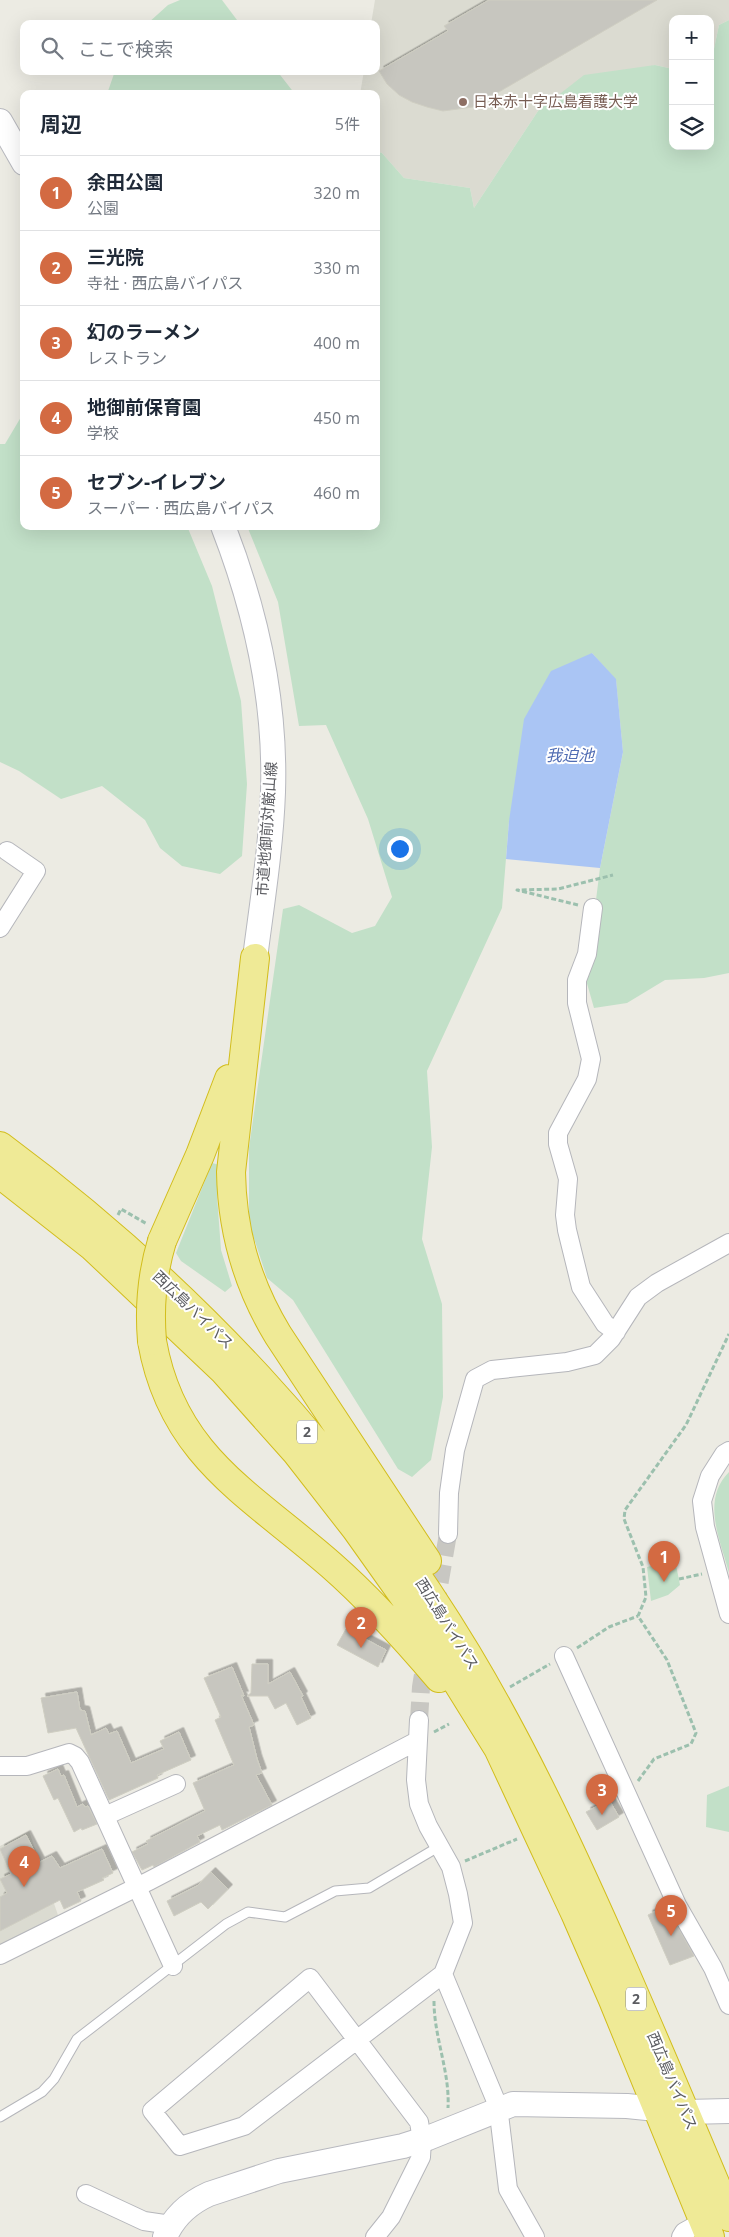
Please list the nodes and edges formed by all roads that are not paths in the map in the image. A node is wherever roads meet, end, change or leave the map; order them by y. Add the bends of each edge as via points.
1 (0, 121) edge
2 (20, 156) edge
3 (224, 530) edge
4 (7, 850) dead end
5 (593, 908) road end
6 (0, 928) edge
7 (255, 958) junction
8 (0, 1146) edge
9 (0, 1174) edge
10 (729, 1243) edge
11 (616, 1332) junction
12 (729, 1451) edge
13 (448, 1534) tunnel mouth
14 (729, 1614) edge
15 (564, 1656) road end
16 (419, 1720) tunnel mouth
17 (417, 1741) junction
18 (498, 1748) junction
19 (0, 1766) edge
20 (176, 1784) dead end
21 (538, 1784) junction
22 (105, 1816) junction
23 (440, 1846) junction
24 (137, 1887) junction
25 (0, 1955) edge
26 (173, 1966) junction
27 (443, 1974) junction
28 (729, 2005) edge
29 (358, 2040) junction
30 (498, 2109) junction
31 (657, 2109) junction
32 (729, 2111) edge
33 (686, 2112) junction
34 (0, 2117) edge
35 (422, 2140) junction
36 (86, 2194) dead end
37 (714, 2225) edge
38 (168, 2231) edge
39 (375, 2237) edge
40 (535, 2237) edge
41 (681, 2237) edge

1 - 2 street
3 - 7 street, 市道地御前対厳山線 via 256,624 272,736 272,801
4 - 6 street via 36,872
5 - 11 street via 587,954 577,980 577,1003 591,1059 587,1079 558,1133 558,1144 568,1179 567,1230 581,1287 604,1324
7 - 18 highway, bridge via 239,1042 219,1108 157,1234 150,1320 160,1380 187,1434 213,1465 331,1565 395,1626
7 - 21 highway via 231,1172 231,1201 242,1257 270,1323 446,1593 494,1683
8 - 21 highway, 西広島バイパス / 2 via 104,1228 185,1301 255,1372 321,1448 382,1527 439,1610 491,1695
9 - 18 highway, 西広島バイパス / 2 via 93,1247 172,1321 223,1370 296,1452 405,1598
10 - 11 street via 638,1297
11 - 13 street via 596,1355 567,1362 492,1370 475,1379 455,1450
12 - 14 street via 710,1476 702,1501 705,1527
15 - 28 street via 677,1905 713,1968
16 - 17 street
17 - 23 street via 419,1804
17 - 24 street
18 - 31 highway, 西広島バイパス / 2 via 575,1913
19 - 22 street via 27,1766 69,1754 75,1756
20 - 22 street
21 - 33 highway, 西広島バイパス / 2
22 - 24 street
23 - 26 lane via 369,1888 336,1891 285,1917 248,1912 226,1924
23 - 27 street via 451,1867 463,1923
24 - 25 street
24 - 26 street
26 - 34 lane via 77,2039 54,2079 42,2092
27 - 29 street
27 - 30 street
29 - 29 street via 244,2126 180,2146 152,2110 310,1978
29 - 35 street via 418,2122
30 - 31 street via 518,2104
30 - 35 street
30 - 40 street via 508,2189
31 - 33 street
31 - 37 highway, 西広島バイパス / 2
32 - 33 street
33 - 37 highway, 西広島バイパス / 2
35 - 38 street via 270,2173 199,2199 181,2212
35 - 39 street via 421,2157 391,2217
36 - 38 street
37 - 41 street via 684,2232

